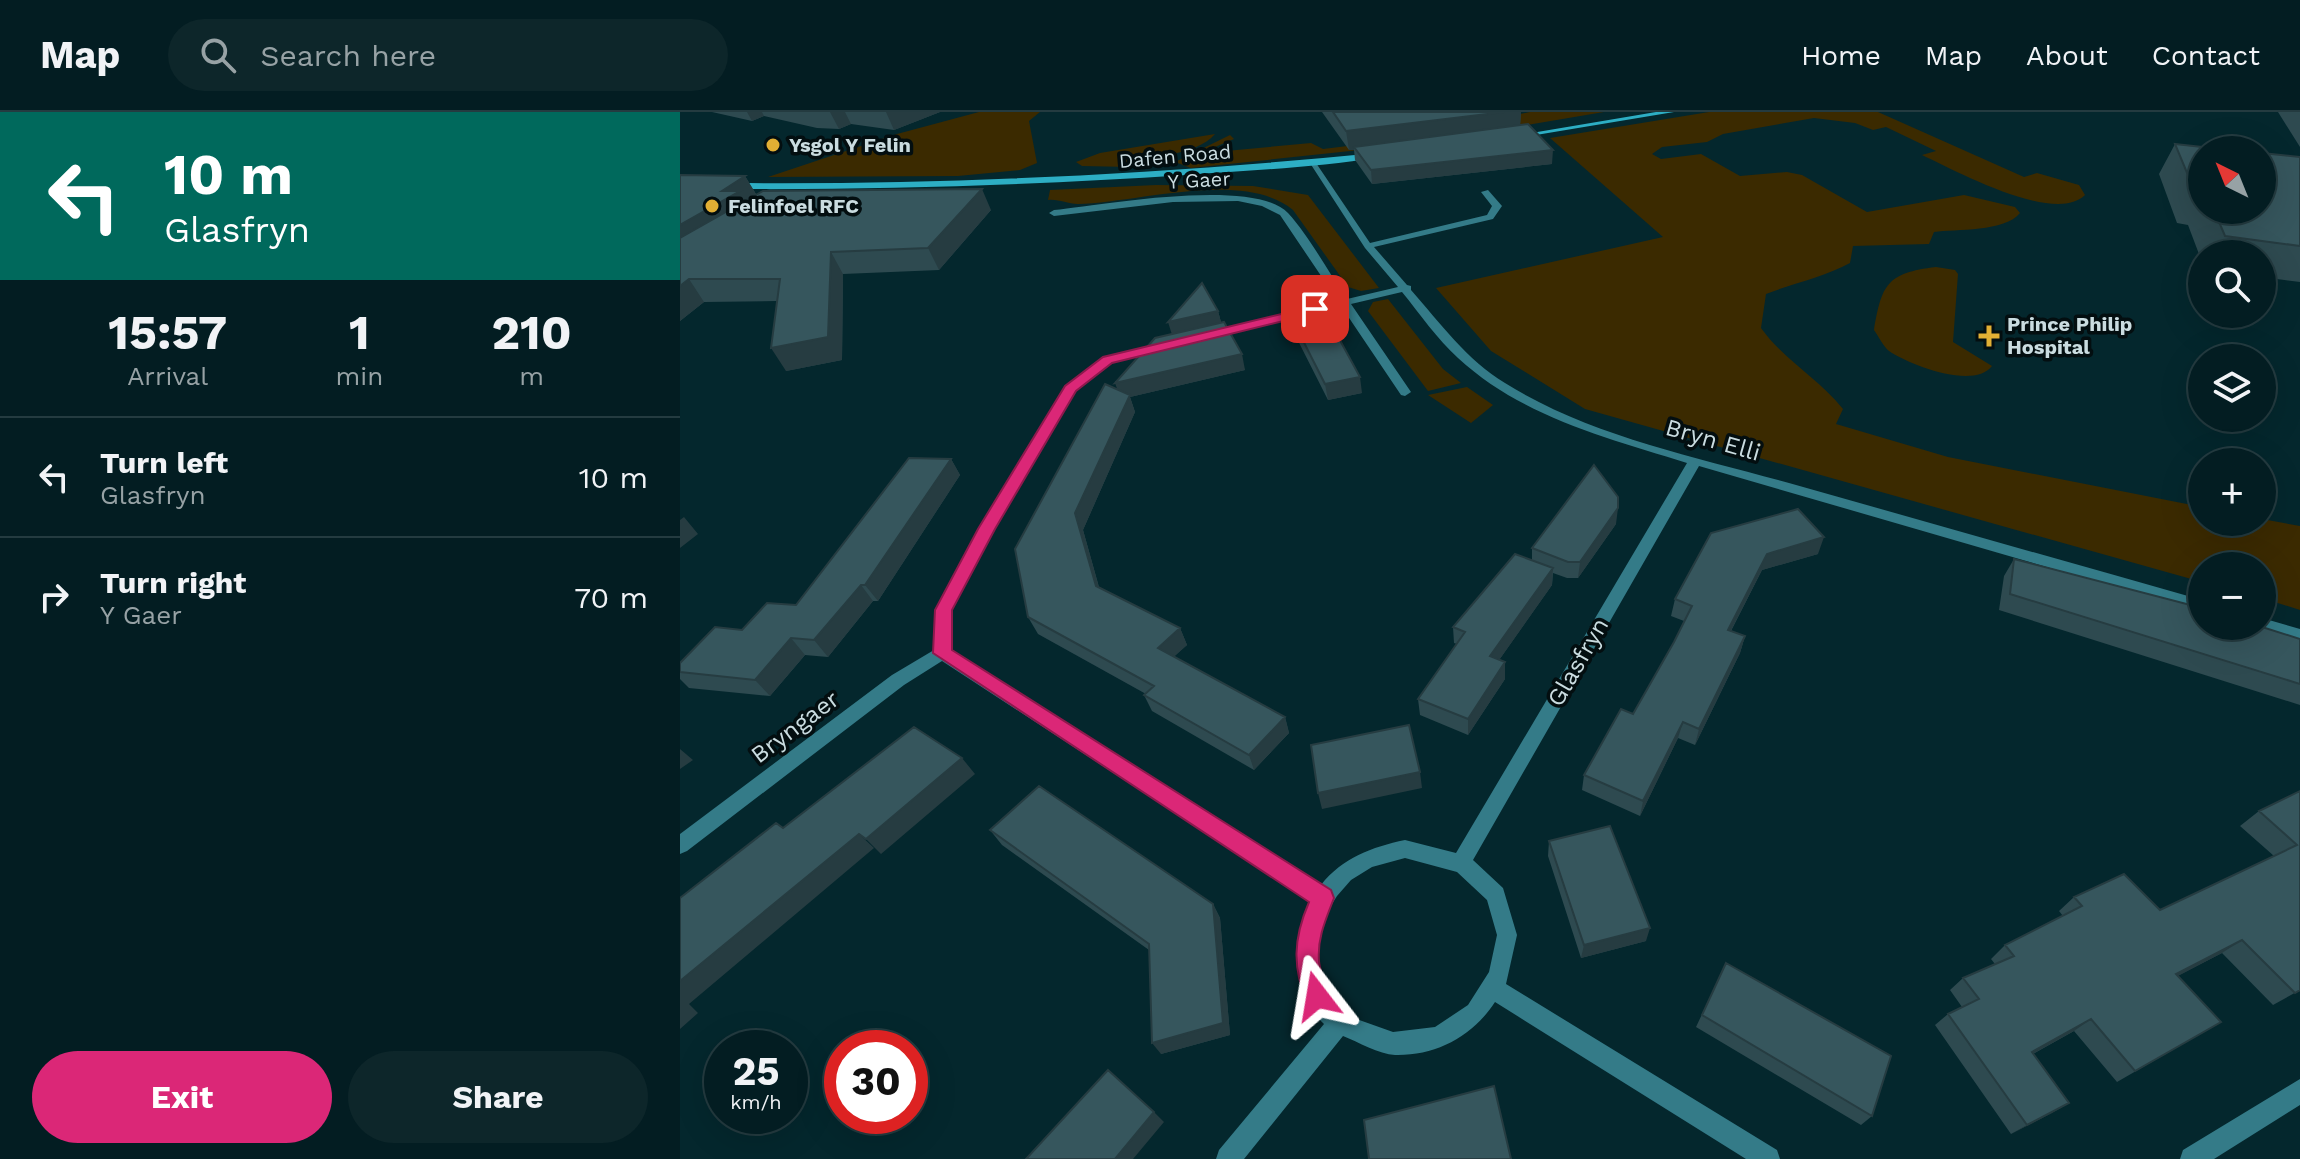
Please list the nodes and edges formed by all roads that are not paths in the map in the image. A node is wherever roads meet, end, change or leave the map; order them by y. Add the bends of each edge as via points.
1 (1670, 112) edge
2 (1505, 138) edge
3 (1385, 154) edge
4 (1311, 162) junction
5 (722, 186) edge
6 (805, 187) junction
7 (1485, 192) dead end
8 (792, 195) edge
9 (1054, 213) dead end
10 (1368, 246) junction
11 (1407, 288) junction
12 (1343, 303) junction
13 (1194, 337) edge
14 (1179, 341) edge
15 (1405, 392) dead end
16 (1695, 461) junction
17 (2188, 602) edge
18 (2276, 628) edge
19 (2300, 635) edge
20 (942, 653) junction
21 (680, 845) edge
22 (1461, 862) junction
23 (1323, 898) junction
24 (1494, 989) junction
25 (1339, 1023) junction
26 (2300, 1091) edge
27 (1228, 1159) edge
28 (1768, 1159) edge
29 (2192, 1159) edge

1 - 2 street
3 - 4 street, Dafen Road
4 - 6 street, Dafen Road via 1013,185
4 - 10 street, Bryn Elli
5 - 6 street, Dafen Road
6 - 8 street
7 - 10 street via 1497,206 1490,217
9 - 12 street, Y Gaer via 1220,197 1271,204 1283,213
10 - 11 street, Bryn Elli
11 - 12 street
11 - 16 street, Bryn Elli via 1461,355 1499,385 1586,428
12 - 13 street
12 - 15 street, Y Gaer
14 - 20 street via 1108,360 1070,389 944,610
16 - 17 street, Bryn Elli
16 - 22 street, Glasfryn
18 - 19 street
20 - 21 street, Bryngaer via 898,680
20 - 23 street
22 - 23 street via 1437,851 1372,856 1344,874
22 - 24 street via 1496,893 1507,923 1504,970
23 - 25 street via 1309,929 1307,963 1317,996
24 - 25 street via 1459,1028 1425,1043 1386,1043
24 - 28 street
25 - 27 street
26 - 29 street

